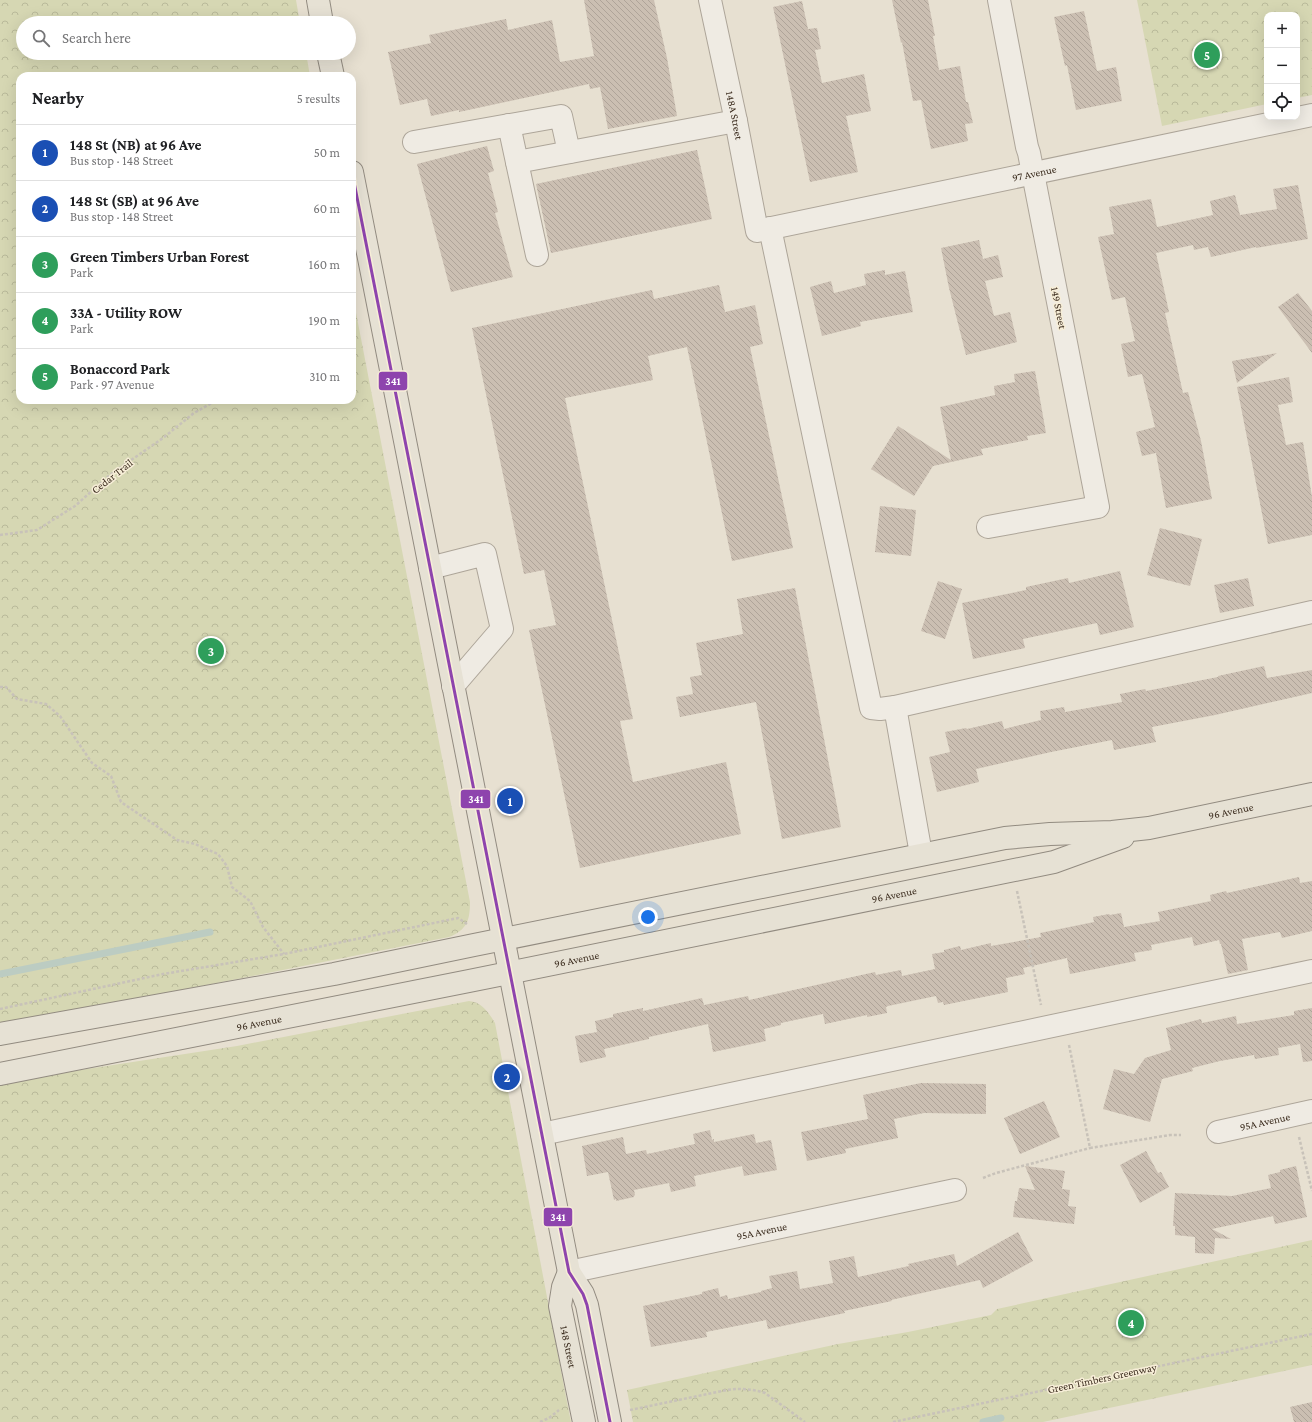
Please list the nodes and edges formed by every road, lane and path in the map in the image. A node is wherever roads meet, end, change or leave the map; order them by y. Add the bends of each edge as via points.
1 (318, 0) edge
2 (710, 0) edge
3 (999, 0) edge
4 (321, 16) edge
5 (330, 60) edge
6 (332, 72) edge
7 (1312, 115) edge
8 (736, 121) junction
9 (509, 125) junction
10 (414, 142) dead end
11 (569, 152) junction
12 (517, 162) junction
13 (1032, 173) junction
14 (356, 192) edge
15 (764, 230) junction
16 (537, 255) dead end
17 (210, 404) edge
18 (988, 527) dead end
19 (0, 535) edge
20 (430, 568) junction
21 (1312, 612) edge
22 (453, 686) junction
23 (0, 687) edge
24 (895, 707) junction
25 (1312, 794) edge
26 (1149, 828) junction
27 (921, 854) junction
28 (1017, 891) dead end
29 (469, 925) dead end
30 (503, 939) junction
31 (284, 954) junction
32 (1312, 971) edge
33 (510, 973) junction
34 (0, 1010) edge
35 (1055, 1025) junction
36 (0, 1034) edge
37 (0, 1074) edge
38 (1312, 1111) edge
39 (1218, 1132) dead end
40 (542, 1134) junction
41 (1181, 1135) dead end
42 (1299, 1135) dead end
43 (1090, 1148) junction
44 (983, 1178) dead end
45 (955, 1190) dead end
46 (1312, 1190) edge
47 (568, 1272) junction
48 (1312, 1334) edge
49 (559, 1409) dead end
50 (628, 1410) dead end
51 (540, 1422) edge
52 (584, 1422) edge
53 (610, 1422) edge
54 (805, 1422) edge
55 (893, 1422) edge

1 - 4 main road
2 - 8 street, 148A Street
3 - 13 street, 149 Street
5 - 6 main road
7 - 13 street, 97 Avenue
8 - 11 street
8 - 15 street, 148A Street
9 - 10 street
9 - 11 street via 561,116
9 - 12 street
11 - 12 street
12 - 16 street
13 - 15 street, 97 Avenue
13 - 18 street, 149 Street via 1098,506
14 - 20 main road, 148 Street
15 - 24 street, 148A Street via 871,708
17 - 19 path, Cedar Trail via 111,474 75,506 37,530
20 - 22 main road, 148 Street
20 - 22 street via 485,554 502,629
21 - 24 street
22 - 30 main road, 148 Street
23 - 31 path via 6,687 17,699 46,704 60,716 92,763 111,776 121,802 177,840 195,844 218,854 227,866 232,887 250,901 263,927
24 - 27 street
25 - 26 main road, 96 Avenue
26 - 27 main road, 96 Avenue via 1004,838
26 - 33 main road, 96 Avenue via 1054,862
27 - 30 main road, 96 Avenue
28 - 35 path
29 - 31 path via 458,918
30 - 33 main road, 148 Street
30 - 36 main road, 96 Avenue via 334,974
31 - 34 path via 163,974
32 - 35 street
33 - 37 main road, 96 Avenue
33 - 40 main road, 148 Street
35 - 40 street
35 - 43 path
38 - 39 street, 95A Avenue
40 - 47 main road, 148 Street
41 - 43 path
42 - 46 path
43 - 44 path
45 - 47 street, 95A Avenue
47 - 52 main road, 148 Street via 560,1306
47 - 53 main road, 148 Street via 581,1289 587,1305
48 - 55 path, Green Timbers Greenway
49 - 51 path
50 - 54 path via 744,1388 765,1393

